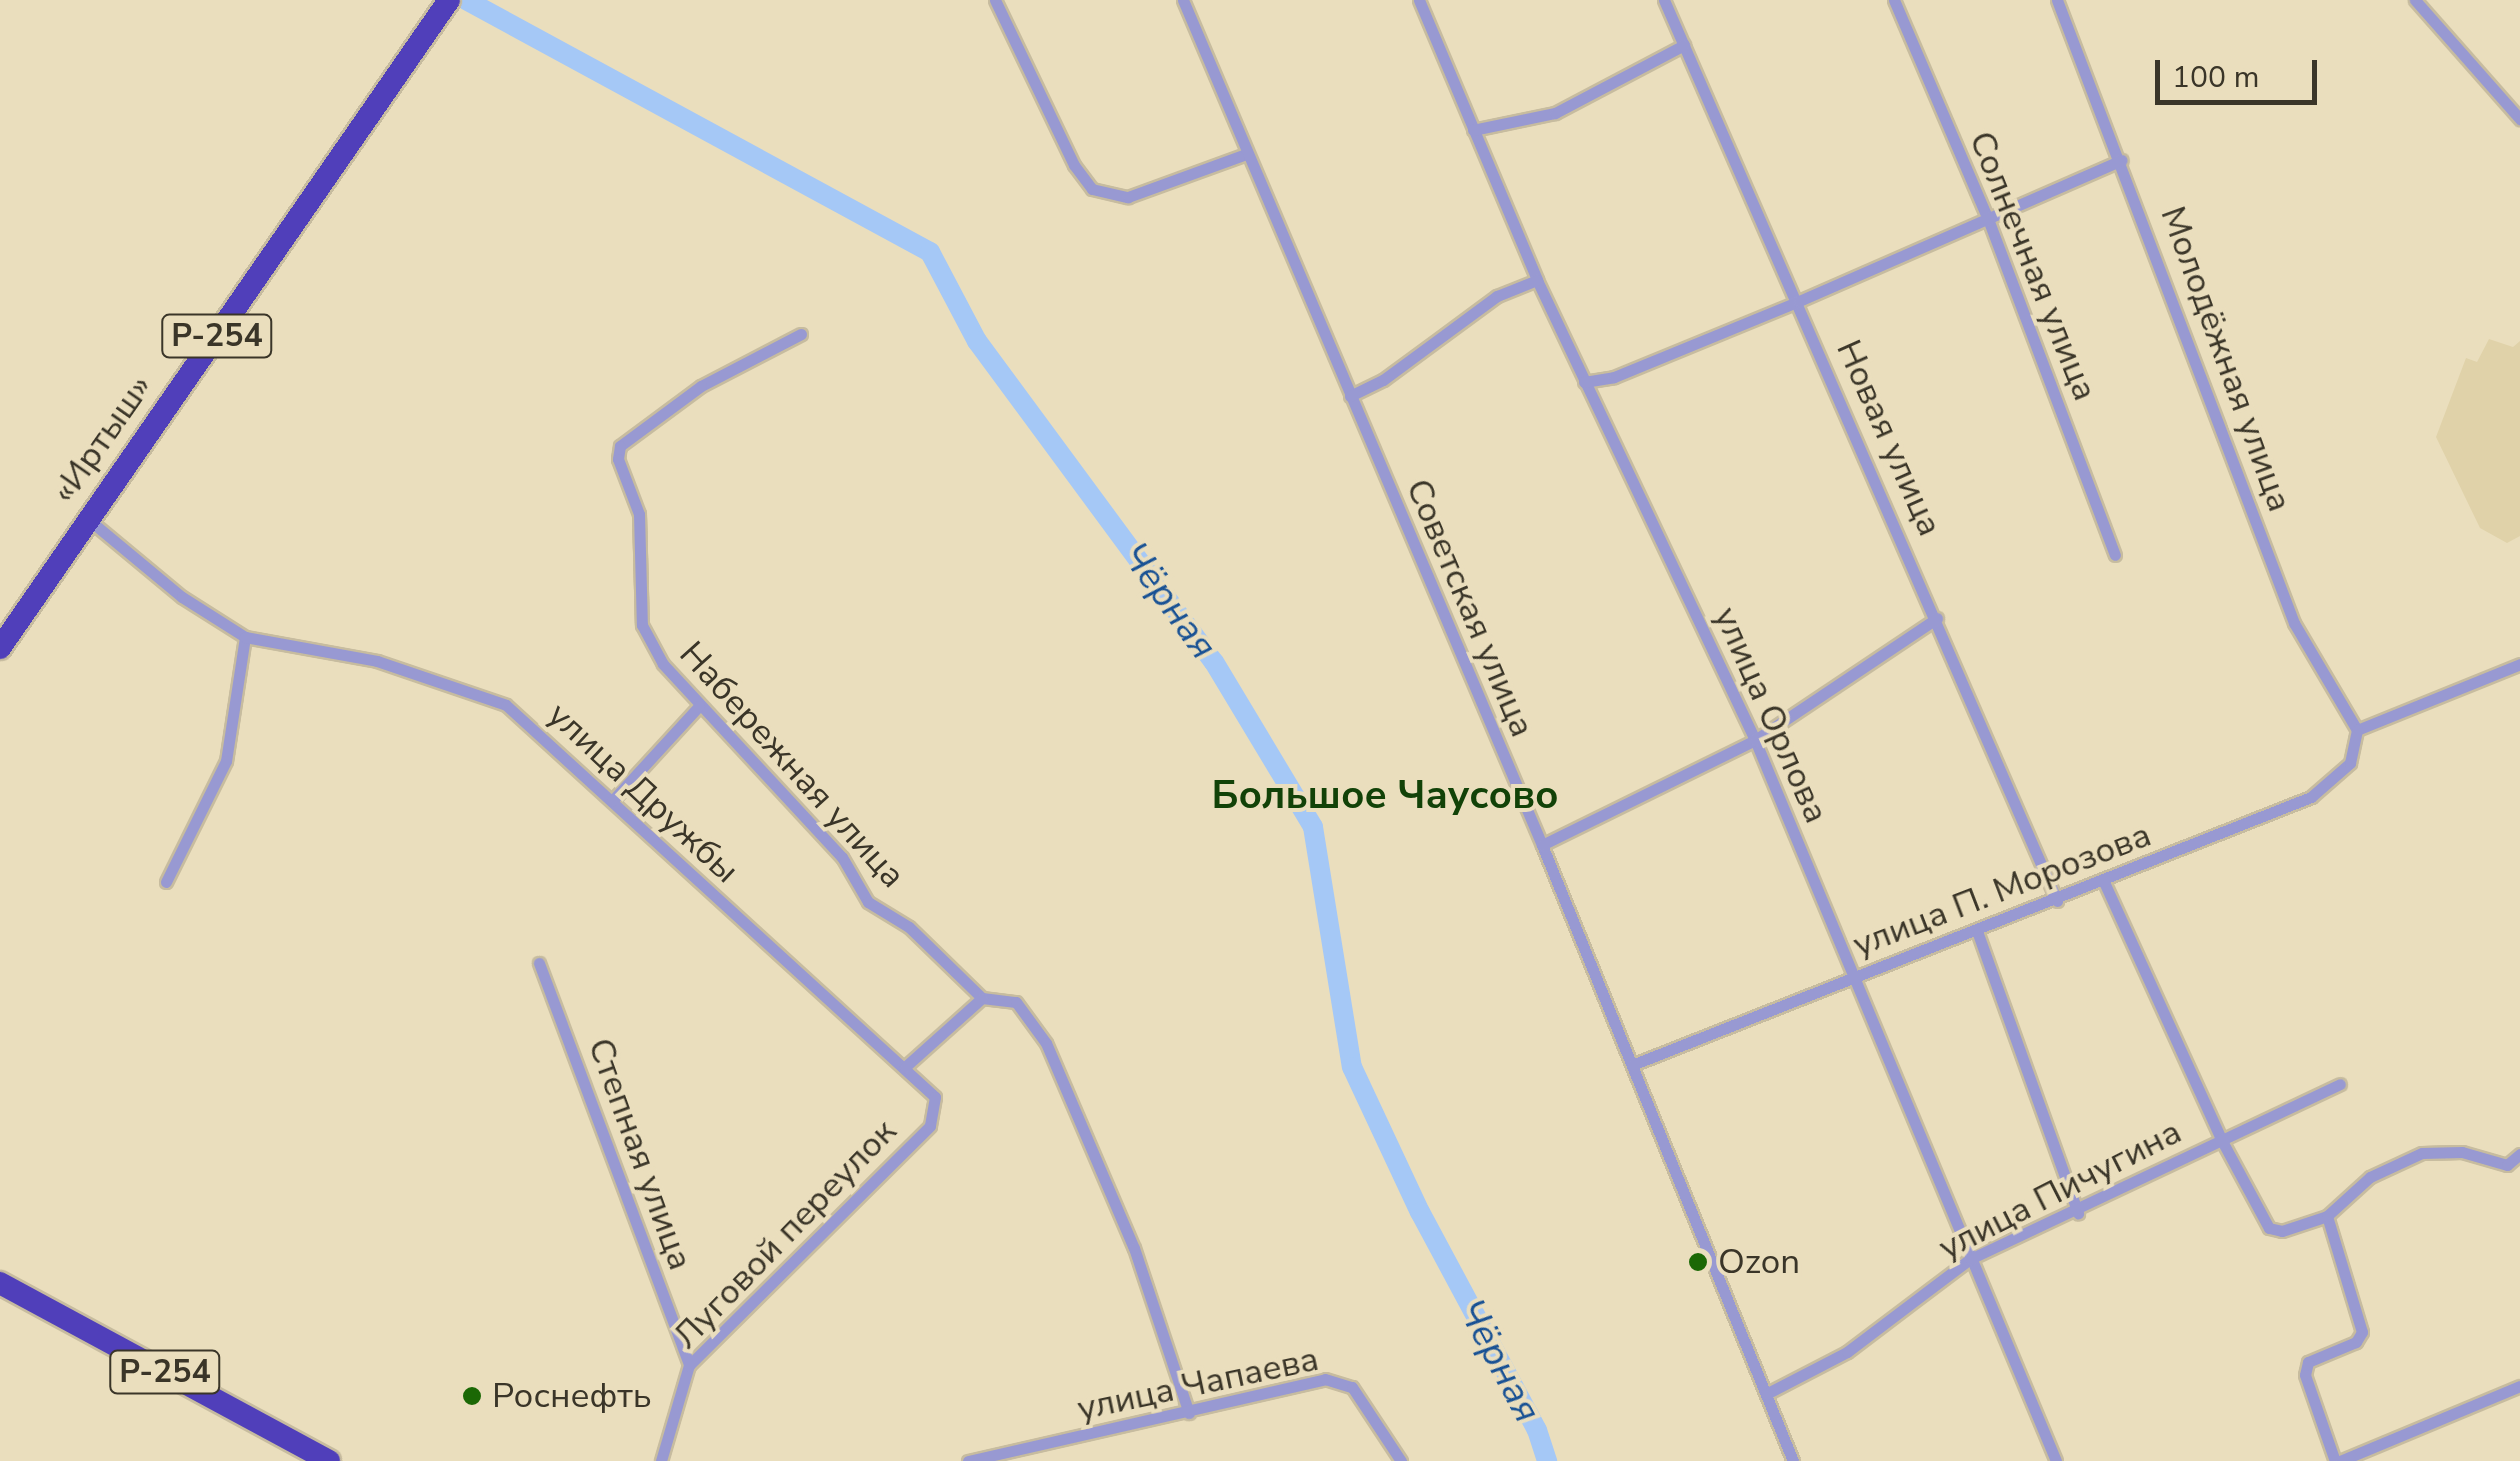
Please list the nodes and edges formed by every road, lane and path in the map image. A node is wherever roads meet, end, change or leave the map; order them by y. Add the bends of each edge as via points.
1 (449, 0) edge
2 (995, 0) edge
3 (1183, 0) edge
4 (1418, 0) edge
5 (1664, 0) edge
6 (1894, 0) edge
7 (2057, 0) edge
8 (2415, 0) edge
9 (1684, 45) junction
10 (2520, 118) edge
11 (1473, 130) junction
12 (1246, 154) junction
13 (2122, 160) junction
14 (1988, 219) junction
15 (1537, 280) junction
16 (1799, 301) junction
17 (801, 334) dead end
18 (1584, 382) junction
19 (1350, 396) junction
20 (88, 520) junction
21 (2115, 555) dead end
22 (1937, 618) junction
23 (245, 636) junction
24 (0, 648) edge
25 (2520, 664) edge
26 (699, 706) junction
27 (2357, 730) junction
28 (1755, 740) junction
29 (612, 801) junction
30 (1542, 846) junction
31 (166, 882) dead end
32 (2104, 882) junction
33 (2057, 901) junction
34 (1977, 931) junction
35 (539, 963) dead end
36 (1855, 976) junction
37 (982, 998) junction
38 (1632, 1065) junction
39 (905, 1067) junction
40 (2340, 1084) dead end
41 (937, 1106) joint
42 (2221, 1139) junction
43 (2520, 1154) edge
44 (2078, 1213) junction
45 (2326, 1216) junction
46 (1970, 1260) junction
47 (0, 1283) edge
48 (688, 1365) junction
49 (2520, 1386) edge
50 (1766, 1394) junction
51 (1189, 1413) junction
52 (329, 1461) edge
53 (661, 1461) edge
54 (968, 1461) edge
55 (1401, 1461) edge
56 (1794, 1461) edge
57 (2056, 1461) edge
58 (2337, 1461) edge

1 - 20 highway, «Иртыш» / Р-254
2 - 12 street via 1074,165 1092,189 1128,197
3 - 12 street, Советская улица
4 - 11 street, улица Орлова
5 - 9 street, Новая улица
6 - 14 street, Солнечная улица
7 - 13 street, Молодёжная улица
8 - 10 street
9 - 11 street via 1555,113
9 - 16 street, Новая улица
11 - 15 street, улица Орлова
12 - 19 street, Советская улица
13 - 14 street
13 - 27 street, Молодёжная улица via 2294,623
14 - 16 street
14 - 21 street, Солнечная улица
15 - 18 street, улица Орлова
15 - 19 street via 1496,296 1383,380
16 - 18 street via 1614,377
16 - 22 street, Новая улица
17 - 26 street, Набережная улица via 701,386 620,446 618,459 639,514 642,625 663,664
18 - 28 street, улица Орлова
19 - 30 street, Советская улица
20 - 23 street via 182,597
20 - 24 highway, «Иртыш» / Р-254
22 - 28 street
22 - 33 street, Новая улица
23 - 29 street, улица Дружбы via 377,661 485,695 523,717
23 - 31 street via 226,761
25 - 27 street
26 - 29 street
26 - 37 street, Набережная улица via 842,857 868,902 909,927
27 - 32 street, улица П. Морозова via 2350,763 2311,797
28 - 30 street
28 - 36 street, улица Орлова
29 - 39 street, улица Дружбы
30 - 38 street, Советская улица
32 - 33 street, улица П. Морозова
32 - 42 street
33 - 34 street, улица П. Морозова
34 - 36 street, улица П. Морозова
34 - 44 street
35 - 48 street, Степная улица
36 - 38 street, улица П. Морозова
36 - 46 street, улица Орлова
37 - 39 street
37 - 51 street via 1016,1002 1046,1043 1134,1248
38 - 50 street, Советская улица
39 - 41 street, улица Дружбы
40 - 42 street, улица Пичугина
41 - 48 street, Луговой переулок via 930,1126
42 - 44 street, улица Пичугина
42 - 45 street via 2269,1228 2282,1231
43 - 45 street via 2507,1166 2462,1152 2422,1152 2370,1177
44 - 46 street, улица Пичугина
45 - 58 street via 2362,1332 2356,1342 2308,1362 2304,1374
46 - 50 street, улица Пичугина via 1847,1352
46 - 57 street, улица Орлова
47 - 52 highway, Р-254
48 - 53 street, Луговой переулок
49 - 58 street
50 - 56 street, Советская улица
51 - 54 street, улица Чапаева
51 - 55 street, улица Чапаева via 1325,1379 1341,1382 1362,1398

